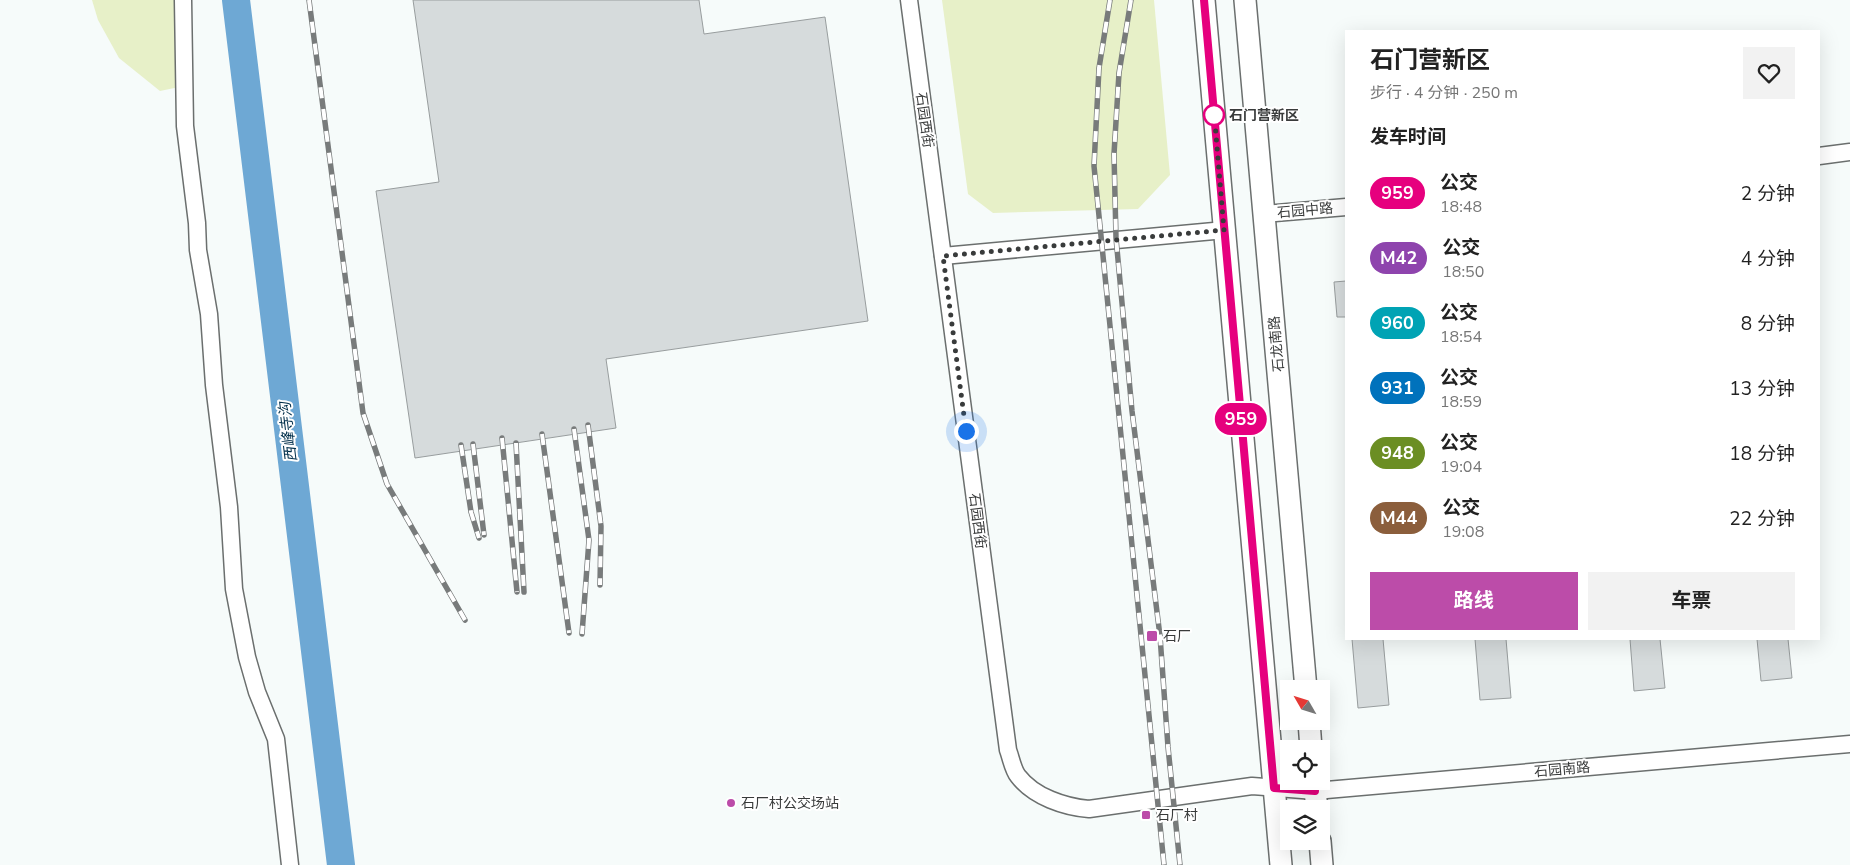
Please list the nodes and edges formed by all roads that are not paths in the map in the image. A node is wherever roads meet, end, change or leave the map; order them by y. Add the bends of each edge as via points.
1 (183, 0) edge
2 (909, 0) edge
3 (1204, 0) edge
4 (1245, 0) edge
5 (1850, 152) edge
6 (1820, 156) edge
7 (1345, 207) edge
8 (1264, 214) junction
9 (1224, 230) junction
10 (943, 256) junction
11 (1305, 680) edge
12 (1850, 744) edge
13 (1274, 788) junction
14 (1315, 794) edge
15 (1321, 850) edge
16 (290, 865) edge
17 (1280, 865) edge
18 (1322, 865) edge

1 - 16 street via 184,126 209,314 234,589 247,657 276,738
2 - 10 street, 石园西街
3 - 9 main road
4 - 8 main road, 石龙南路
5 - 6 street
7 - 8 street, 石园中路
8 - 11 main road, 石龙南路
9 - 10 street
9 - 13 main road
10 - 13 street, 石园西街 via 1008,750 1017,776 1051,799 1070,807 1089,809 1252,786
12 - 14 street, 石园南路
13 - 14 street, 石园南路
13 - 17 main road
15 - 18 main road

